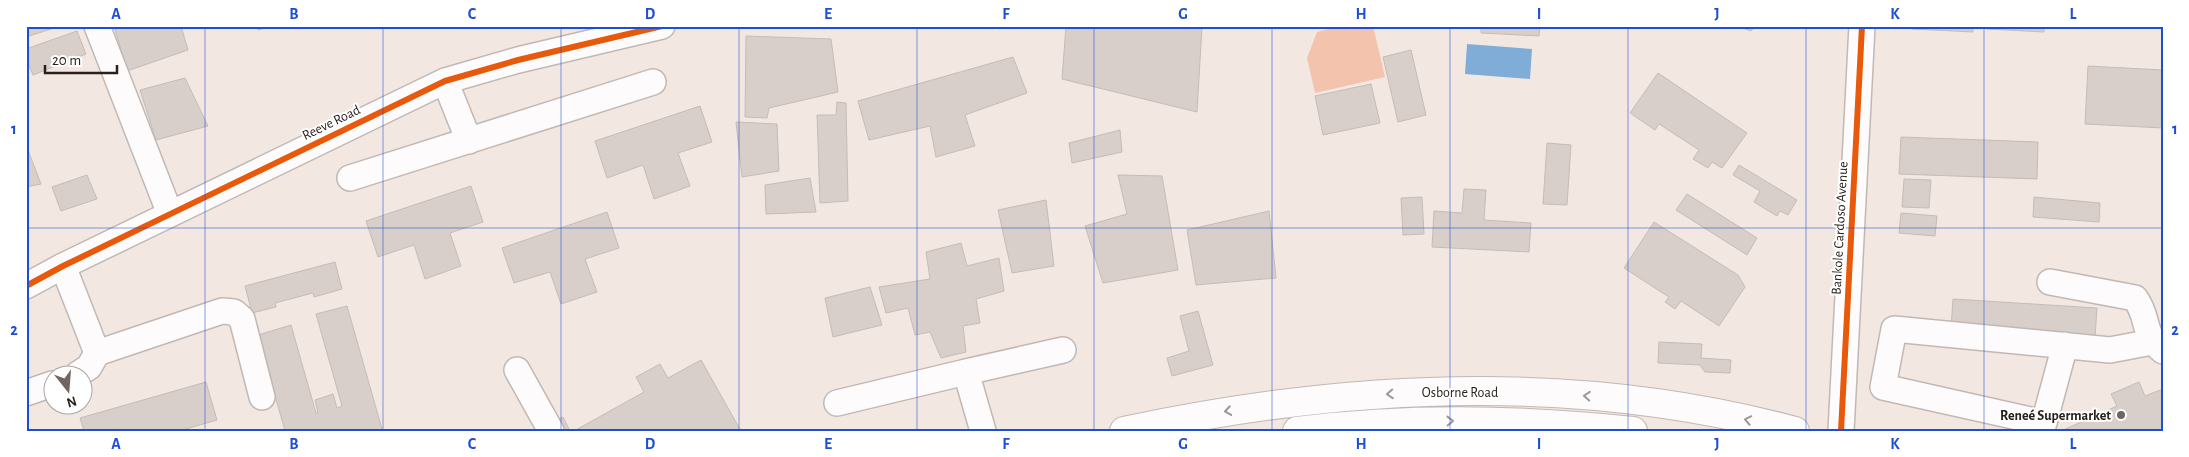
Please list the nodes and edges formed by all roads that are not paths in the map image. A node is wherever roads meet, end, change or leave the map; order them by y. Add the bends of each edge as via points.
1 (97, 26) edge
2 (662, 26) edge
3 (1862, 26) edge
4 (445, 81) junction
5 (653, 82) dead end
6 (469, 141) junction
7 (350, 178) dead end
8 (170, 214) junction
9 (63, 266) junction
10 (2050, 282) dead end
11 (26, 286) edge
12 (2065, 345) junction
13 (2157, 347) edge
14 (1063, 350) dead end
15 (97, 353) junction
16 (91, 364) edge
17 (517, 370) dead end
18 (966, 372) junction
19 (42, 387) edge
20 (26, 393) edge
21 (262, 397) dead end
22 (837, 403) dead end
23 (1391, 427) edge
24 (551, 431) edge
25 (983, 431) edge
26 (1124, 431) edge
27 (1297, 431) edge
28 (1632, 431) edge
29 (1795, 431) edge
30 (1841, 431) edge

1 - 8 street
2 - 4 street, Reeve Road
3 - 30 street, Bankole Cardoso Avenue
4 - 6 street
4 - 8 street, Reeve Road
5 - 6 street
6 - 7 street
8 - 9 street, Reeve Road
9 - 11 street, Reeve Road
9 - 15 street
10 - 13 street via 2135,298
12 - 12 street via 1894,329 1883,387 2044,423
12 - 13 street via 2110,350
14 - 18 street
15 - 16 street
15 - 21 street via 222,311 234,312 242,319
17 - 24 street
18 - 22 street
18 - 25 street
19 - 20 street
23 - 27 main road
23 -> 28 main road via 1491,421 1573,424
29 -> 26 main road, Osborne Road via 1702,411 1614,398 1529,392 1329,398 1258,406

